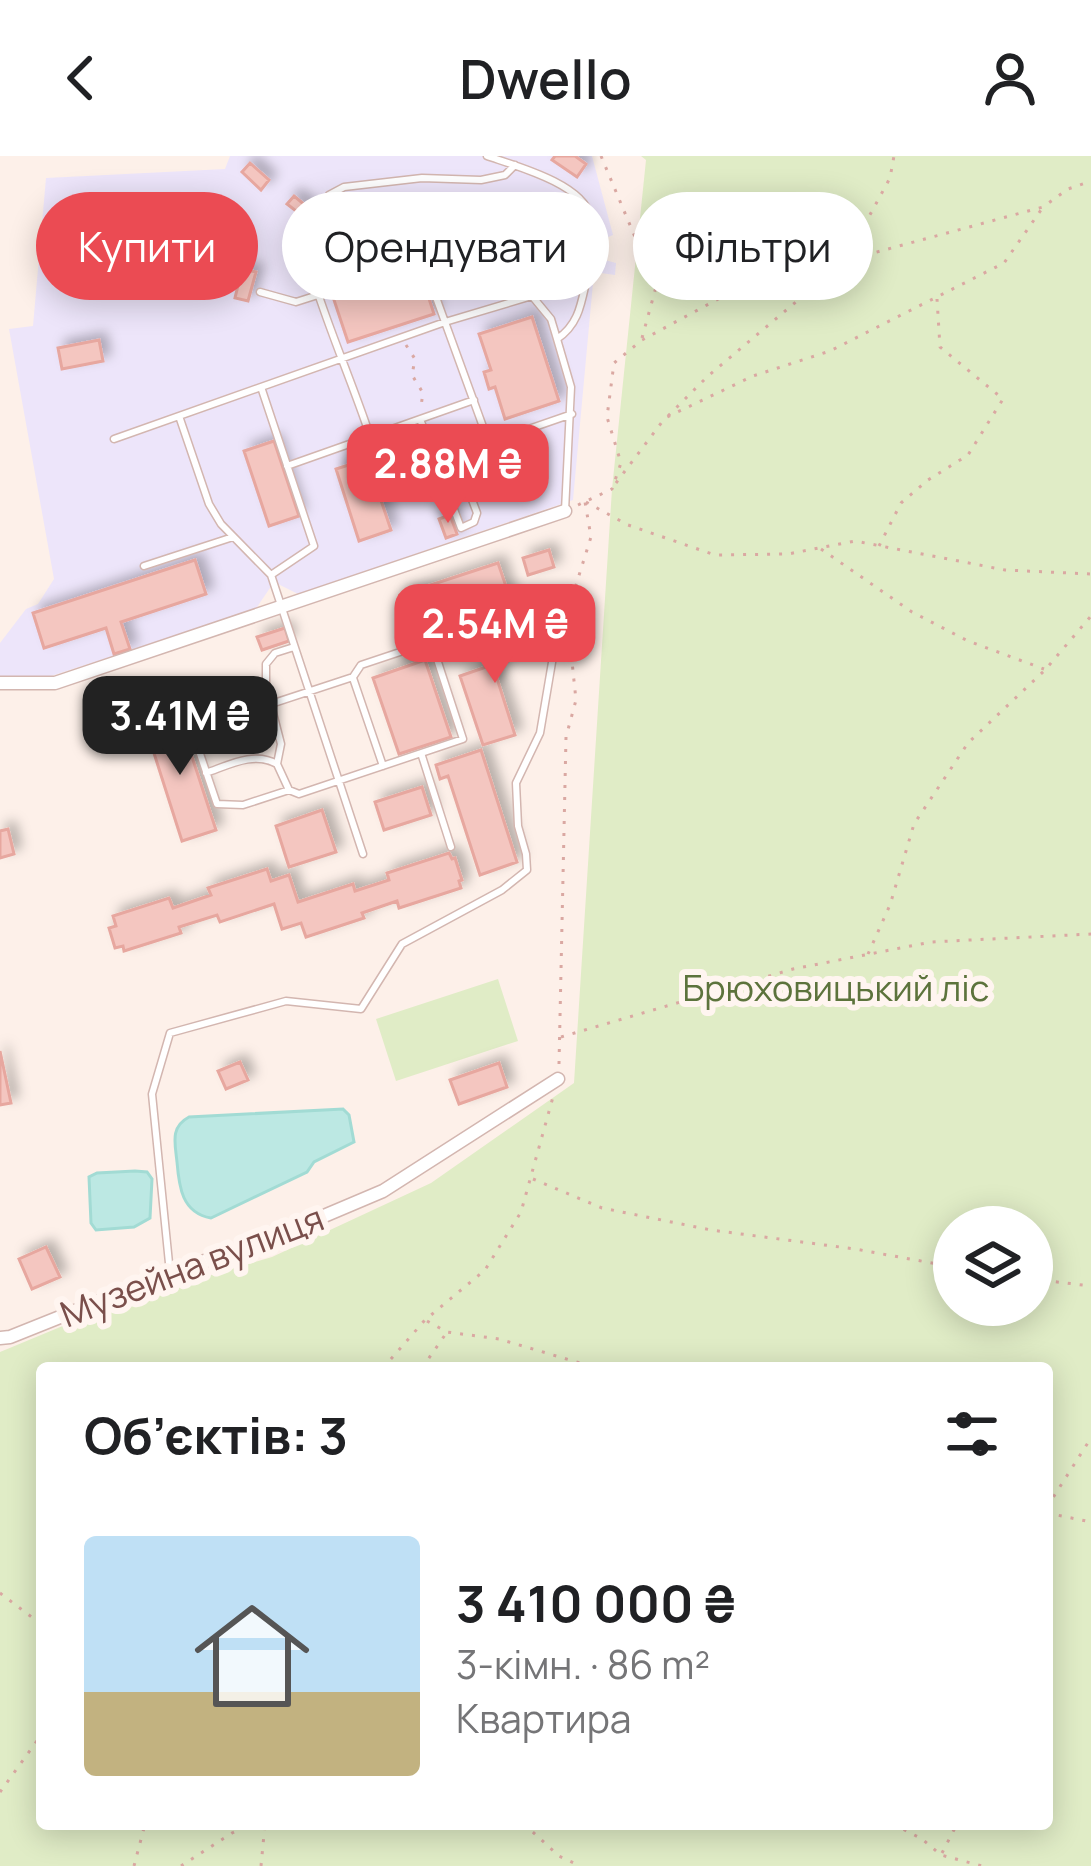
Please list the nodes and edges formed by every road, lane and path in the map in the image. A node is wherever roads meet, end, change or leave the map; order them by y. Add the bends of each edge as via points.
1 (488, 156) edge
2 (601, 156) edge
3 (894, 156) edge
4 (515, 165) junction
5 (1091, 181) edge
6 (332, 192) edge
7 (1043, 207) junction
8 (873, 209) edge
9 (873, 253) edge
10 (260, 292) dead end
11 (937, 297) junction
12 (302, 300) edge
13 (320, 300) edge
14 (438, 300) edge
15 (716, 300) edge
16 (798, 300) edge
17 (446, 322) junction
18 (402, 338) junction
19 (556, 339) junction
20 (642, 340) junction
21 (344, 358) junction
22 (261, 387) junction
23 (474, 400) junction
24 (572, 414) junction
25 (179, 416) junction
26 (665, 418) junction
27 (420, 419) junction
28 (370, 436) junction
29 (114, 439) dead end
30 (431, 448) junction
31 (287, 466) junction
32 (611, 489) junction
33 (585, 502) junction
34 (565, 511) junction
35 (461, 528) junction
36 (233, 537) junction
37 (467, 544) junction
38 (879, 546) junction
39 (820, 548) junction
40 (145, 566) dead end
41 (1091, 574) edge
42 (272, 575) junction
43 (280, 607) junction
44 (1091, 616) edge
45 (294, 647) junction
46 (434, 650) junction
47 (1046, 670) junction
48 (353, 677) junction
49 (0, 683) edge
50 (308, 691) junction
51 (270, 704) junction
52 (421, 753) junction
53 (277, 764) junction
54 (382, 766) junction
55 (206, 773) junction
56 (338, 781) junction
57 (289, 790) junction
58 (451, 847) dead end
59 (363, 854) dead end
60 (1091, 934) edge
61 (868, 954) junction
62 (560, 1037) junction
63 (558, 1079) junction
64 (531, 1178) junction
65 (933, 1263) edge
66 (170, 1274) junction
67 (1053, 1281) edge
68 (1091, 1286) edge
69 (424, 1320) junction
70 (447, 1332) junction
71 (0, 1338) edge
72 (388, 1362) edge
73 (426, 1362) edge
74 (577, 1362) edge
75 (1091, 1438) edge
76 (1053, 1500) edge
77 (1053, 1512) edge
78 (1091, 1522) edge
79 (0, 1593) edge
80 (36, 1620) edge
81 (36, 1742) edge
82 (0, 1792) edge
83 (143, 1830) edge
84 (238, 1830) edge
85 (264, 1830) edge
86 (531, 1830) edge
87 (905, 1830) edge
88 (954, 1830) edge
89 (941, 1855) junction
90 (134, 1866) edge
91 (181, 1866) edge
92 (261, 1866) edge
93 (580, 1866) edge
94 (982, 1866) edge

1 - 4 lane
2 - 20 path via 656,287
3 - 8 path
4 - 6 lane via 481,180 422,178
4 - 19 lane via 575,193 591,218 580,310
5 - 7 path
7 - 9 path
7 - 11 path via 1004,263
10 - 12 lane
11 - 26 path
11 - 38 path via 940,346 1003,399 968,455 902,503
13 - 21 lane
14 - 17 lane
15 - 20 path
16 - 26 path
17 - 18 lane
17 - 19 lane via 531,292
17 - 23 lane
18 - 21 lane
18 - 27 path via 423,392
19 - 24 lane
20 - 32 path via 614,363 607,417 620,463
21 - 22 lane
21 - 28 lane
22 - 25 lane
22 - 31 lane
23 - 24 lane via 486,435 497,440
23 - 27 lane
24 - 34 lane
25 - 29 lane
25 - 36 lane via 200,484
26 - 32 path
27 - 28 lane
27 - 30 lane
28 - 31 lane
30 - 35 lane
30 - 35 lane via 449,441 470,495 477,519
31 - 42 lane via 314,545
32 - 33 path
33 - 34 path
33 - 39 path via 715,555
33 - 62 path via 591,538 568,623 577,700 566,737
34 - 37 street
35 - 37 lane
36 - 40 lane
36 - 42 lane
37 - 43 street
38 - 39 path
38 - 41 path via 1005,570
39 - 47 path via 912,612
42 - 43 lane
43 - 45 lane
43 - 49 street via 55,683
44 - 47 path
45 - 50 lane
45 - 51 lane via 266,664
46 - 48 lane via 412,648 362,665
46 - 52 lane via 464,739
46 - 66 lane via 527,619 544,619 557,633 540,733 515,783 527,870 403,944 361,1009 286,1001 170,1033 152,1094
47 - 61 path via 968,743 914,824
48 - 50 lane
48 - 54 lane
50 - 51 lane
50 - 56 lane
51 - 53 lane via 281,744
51 - 55 lane via 195,729
52 - 54 lane
52 - 58 lane
53 - 55 lane via 252,758
53 - 57 lane
54 - 56 lane
55 - 57 lane via 217,804
56 - 57 lane
56 - 59 lane
60 - 61 path via 931,942
61 - 62 path
62 - 63 path
63 - 64 path
63 - 66 street, Музейна вулиця via 382,1191
64 - 65 path via 602,1208
64 - 69 path via 521,1212 485,1270
66 - 71 street, Музейна вулиця
67 - 68 path
69 - 70 path
69 - 72 path
70 - 73 path
70 - 74 path
75 - 76 path
77 - 78 path
79 - 80 path
81 - 82 path
83 - 90 path
84 - 91 path
85 - 92 path
86 - 93 path
87 - 89 path
88 - 89 path
89 - 94 path

